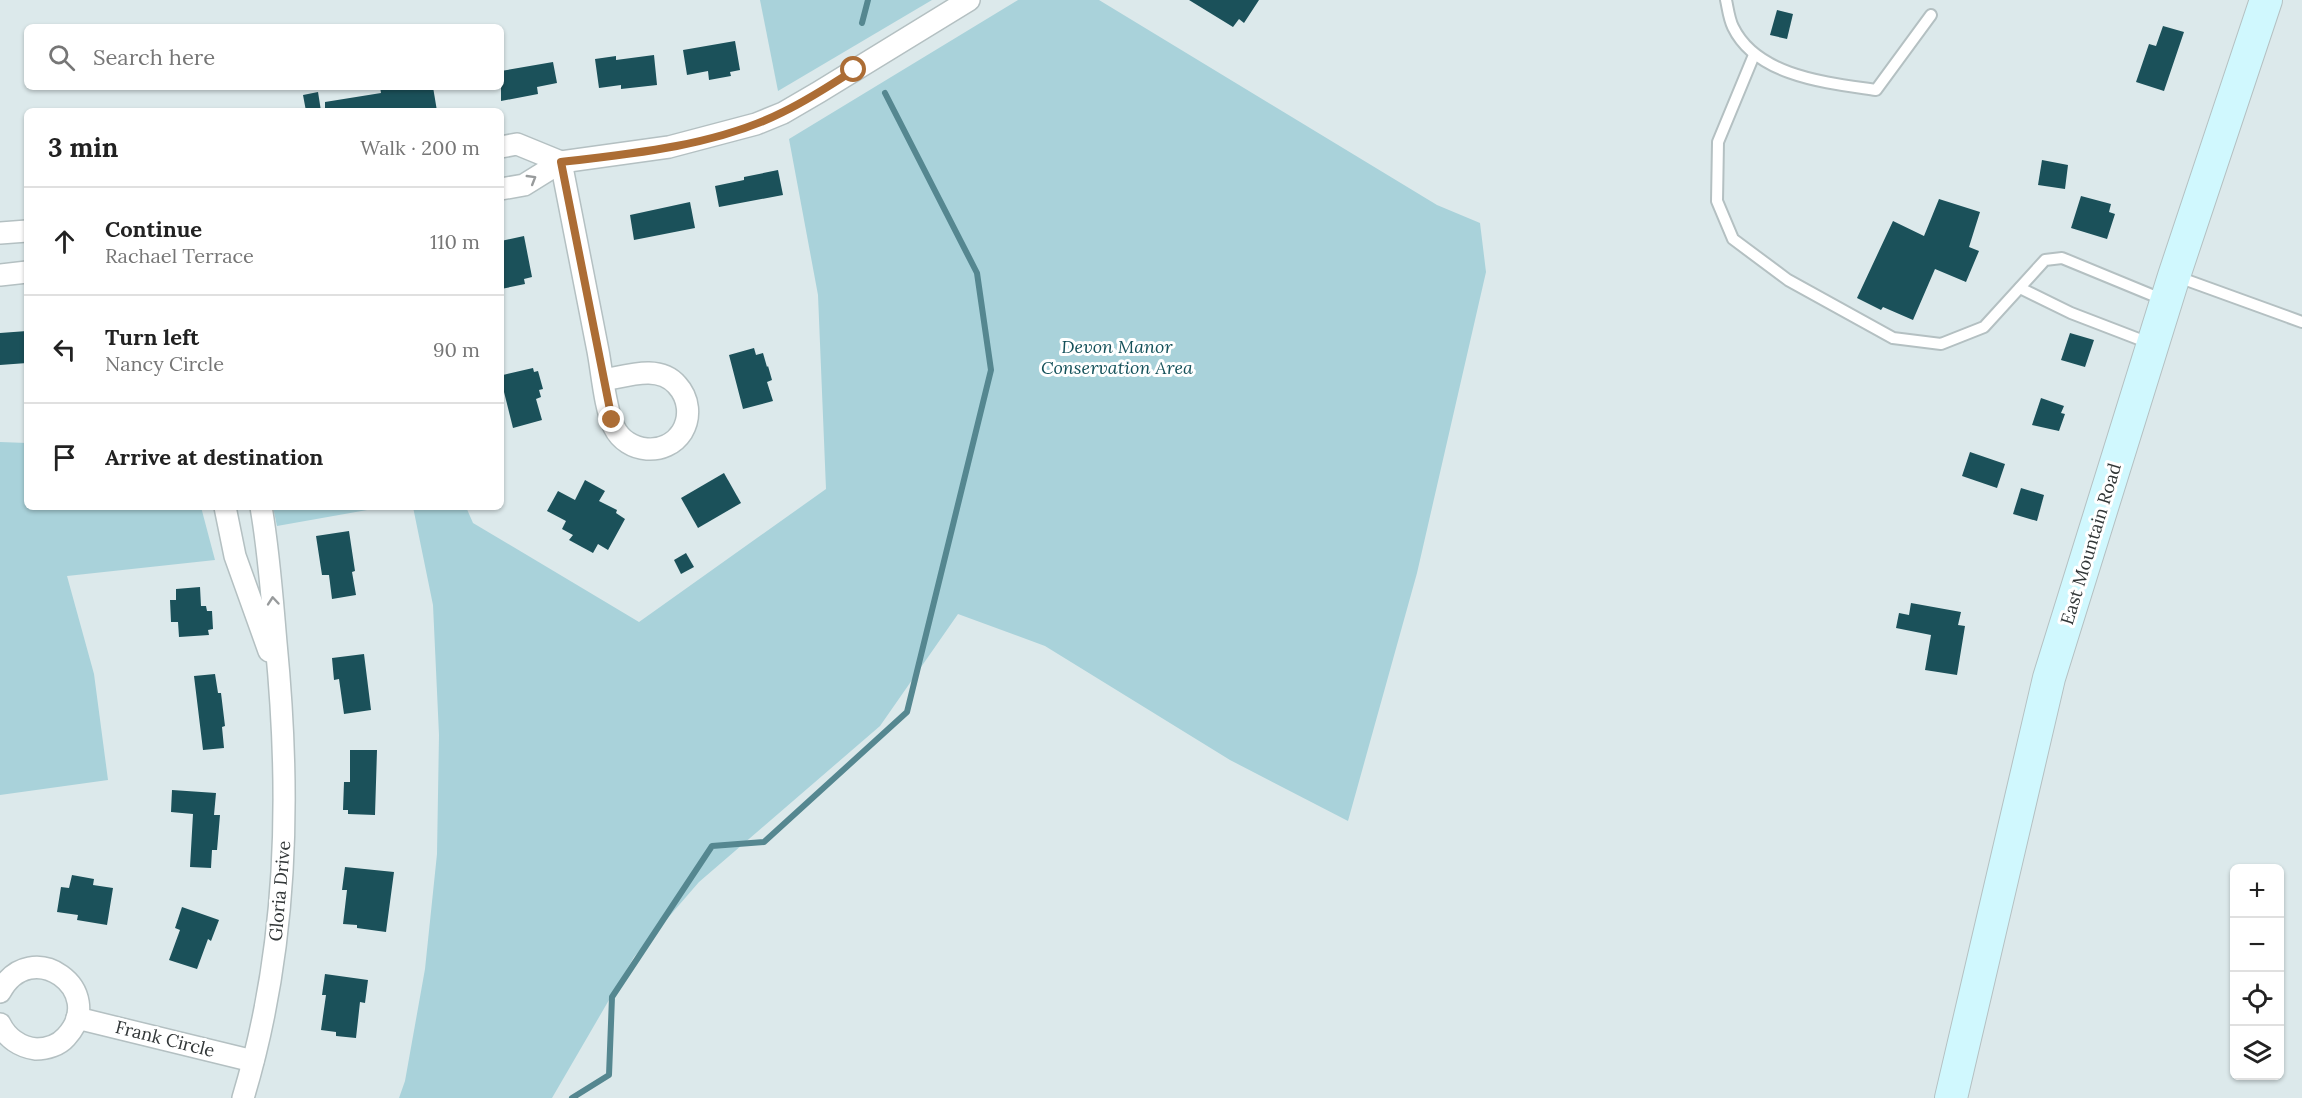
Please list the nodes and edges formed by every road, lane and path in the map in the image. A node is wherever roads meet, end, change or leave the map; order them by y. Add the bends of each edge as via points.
1 (969, 0) edge
2 (1726, 0) edge
3 (2266, 0) edge
4 (1931, 15) dead end
5 (1754, 55) junction
6 (504, 146) edge
7 (561, 162) junction
8 (504, 188) edge
9 (24, 231) edge
10 (0, 234) edge
11 (24, 272) edge
12 (0, 275) edge
13 (2020, 288) junction
14 (2171, 288) junction
15 (2302, 322) edge
16 (2153, 344) junction
17 (604, 380) dead end
18 (226, 510) edge
19 (262, 510) edge
20 (280, 680) junction
21 (0, 992) edge
22 (77, 1018) junction
23 (0, 1024) edge
24 (253, 1061) junction
25 (243, 1098) edge
26 (1951, 1098) edge

1 - 7 street via 783,113 756,124 669,147
2 - 5 lane via 1733,27
3 - 14 main road, East Mountain Road
4 - 5 lane via 1876,90 1807,79
5 - 13 lane via 1718,142 1717,201 1733,239 1788,280 1893,338 1941,344 1984,327
6 - 7 street via 517,144
8 -> 7 street via 524,185
7 - 17 street
9 - 10 street
11 - 12 street
13 - 14 lane via 2045,260 2062,258
13 - 16 lane via 2071,313
14 - 15 lane
14 - 16 main road, East Mountain Road
16 - 26 main road, East Mountain Road via 2049,678
18 - 20 street, Gloria Drive via 235,556
20 -> 19 street, Gloria Drive
20 - 24 street, Gloria Drive via 285,782 282,884 271,973
21 - 22 street via 10,977 29,968 56,971 75,991
22 - 23 street via 63,1040 39,1049 14,1041
22 - 24 street, Frank Circle
24 - 25 street, Gloria Drive

